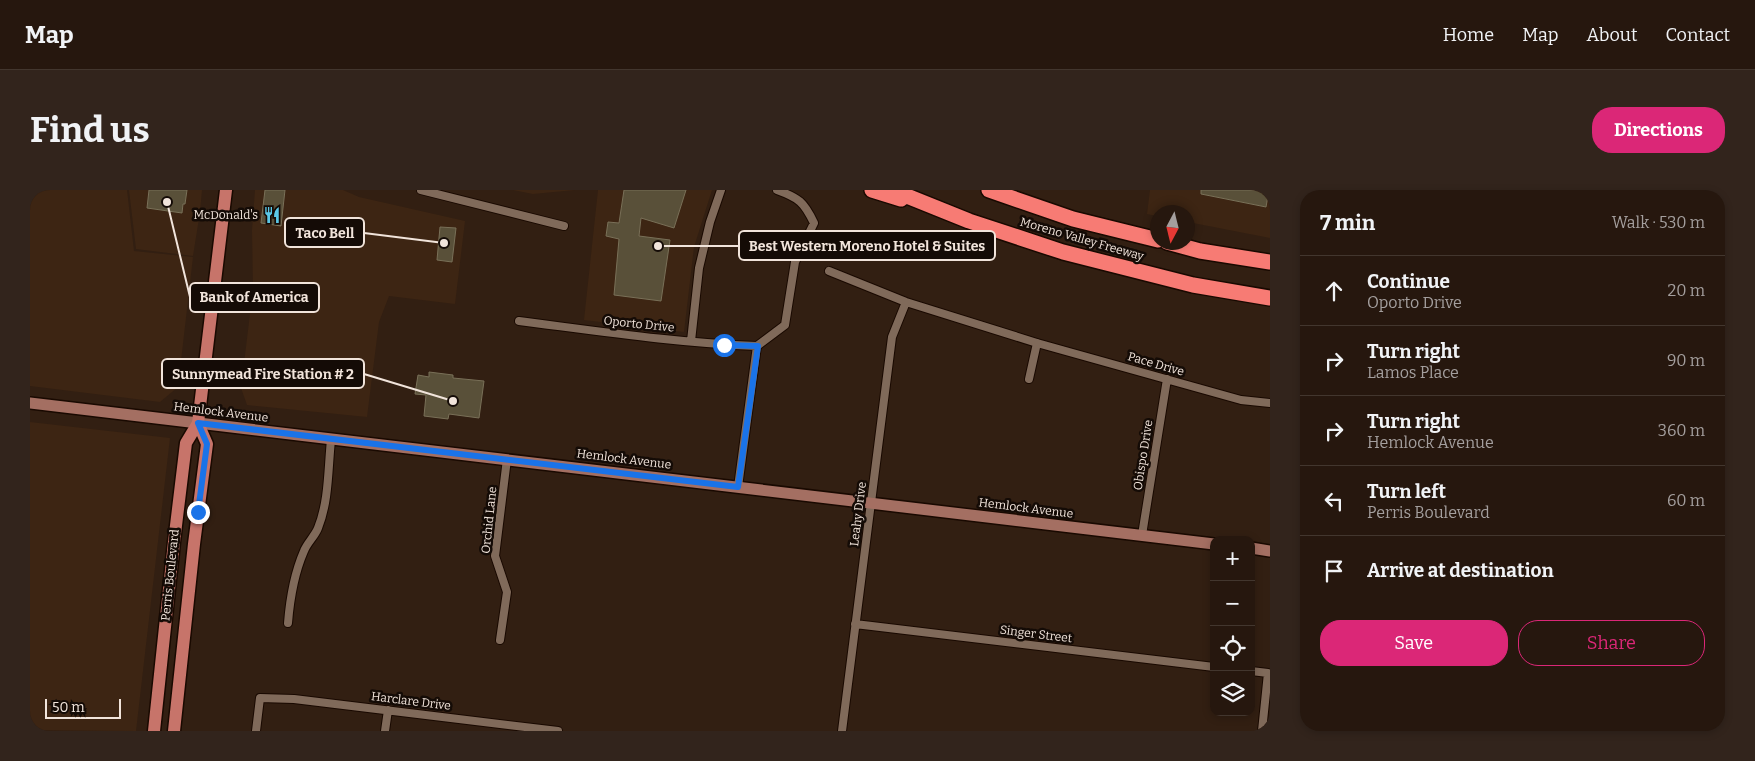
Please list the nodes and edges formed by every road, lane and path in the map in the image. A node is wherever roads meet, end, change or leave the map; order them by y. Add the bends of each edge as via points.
1 (226, 190) edge
2 (421, 190) edge
3 (721, 190) edge
4 (777, 190) edge
5 (872, 190) edge
6 (892, 190) edge
7 (989, 190) edge
8 (1016, 190) edge
9 (969, 221) junction
10 (564, 226) dead end
11 (1126, 232) junction
12 (1150, 238) edge
13 (1195, 250) edge
14 (1270, 262) edge
15 (829, 271) dead end
16 (1270, 298) edge
17 (906, 302) junction
18 (519, 321) dead end
19 (691, 341) junction
20 (1037, 342) junction
21 (758, 346) junction
22 (1029, 378) dead end
23 (1167, 379) junction
24 (30, 402) edge
25 (1270, 403) edge
26 (198, 423) junction
27 (331, 440) junction
28 (507, 459) junction
29 (738, 487) junction
30 (871, 504) junction
31 (1142, 535) junction
32 (1210, 544) edge
33 (1255, 549) edge
34 (1270, 551) edge
35 (288, 622) dead end
36 (855, 624) junction
37 (500, 640) dead end
38 (1210, 667) edge
39 (1255, 672) edge
40 (388, 710) junction
41 (512, 728) edge
42 (154, 731) edge
43 (174, 731) edge
44 (256, 731) edge
45 (385, 731) edge
46 (558, 731) edge
47 (842, 731) edge
48 (1262, 731) edge

1 - 26 main road, Perris Boulevard
2 - 10 street
3 - 19 street via 699,268
4 - 21 street via 806,205 814,223 795,262 785,325
5 - 9 highway
6 - 9 highway, Moreno Valley Freeway
7 - 11 highway, Moreno Valley Freeway via 1073,219
8 - 11 highway
9 - 16 highway, Moreno Valley Freeway via 1063,252 1193,285
11 - 12 highway, Moreno Valley Freeway
13 - 14 highway
15 - 17 street, Pace Drive
17 - 20 street, Pace Drive
17 - 30 street, Leahy Drive via 892,337
18 - 19 street, Oporto Drive
19 - 21 street, Oporto Drive
20 - 22 street
20 - 23 street, Pace Drive
21 - 29 street
23 - 25 street, Pace Drive via 1241,400
23 - 31 street, Obispo Drive
24 - 26 street, Hemlock Avenue
26 - 27 street, Hemlock Avenue
26 - 42 main road, Perris Boulevard via 186,443
26 - 43 main road, Perris Boulevard via 207,444
27 - 28 street, Hemlock Avenue
27 - 35 street via 324,507 295,578
28 - 29 street, Hemlock Avenue
28 - 37 street, Orchid Lane via 495,556 507,592
29 - 30 street, Hemlock Avenue
30 - 31 street, Hemlock Avenue
30 - 36 street, Leahy Drive
31 - 32 street, Hemlock Avenue
33 - 34 street
36 - 38 street, Singer Street
36 - 47 street, Leahy Drive
39 - 48 street via 1268,674
40 - 41 street, Harclare Drive
40 - 44 street, Harclare Drive via 260,698
40 - 45 street
41 - 46 street, Harclare Drive

